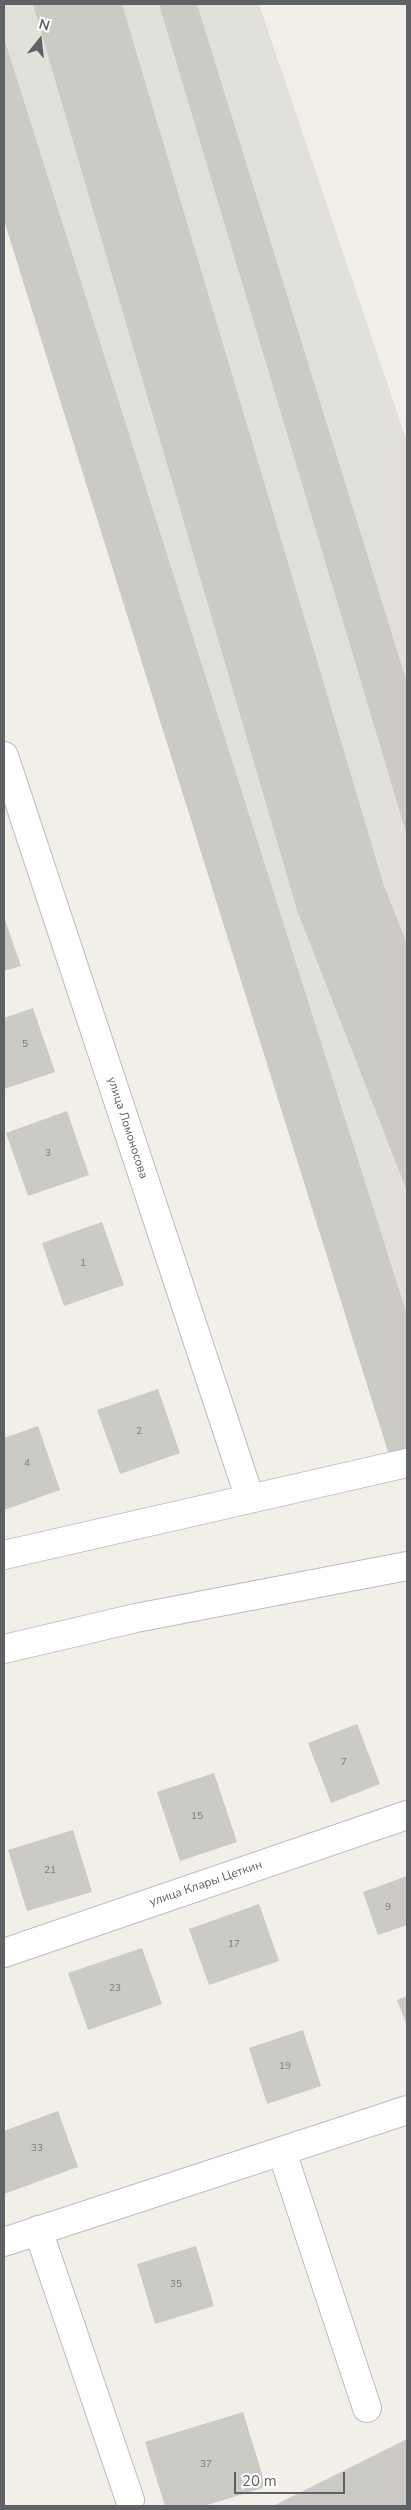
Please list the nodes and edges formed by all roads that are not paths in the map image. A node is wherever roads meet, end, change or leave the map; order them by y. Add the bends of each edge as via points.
1 (4, 756) edge
2 (407, 1463) edge
3 (250, 1500) junction
4 (4, 1555) edge
5 (407, 1566) edge
6 (4, 1650) edge
7 (407, 1815) edge
8 (4, 1953) edge
9 (407, 2110) edge
10 (282, 2152) junction
11 (38, 2230) junction
12 (4, 2242) edge
13 (367, 2408) dead end
14 (130, 2500) dead end

1 - 3 street, улица Ломоносова
2 - 3 street
3 - 4 street
5 - 6 street via 136,1618
7 - 8 street, улица Клары Цеткин
9 - 10 street
10 - 11 street
10 - 13 street
11 - 12 street
11 - 14 street

